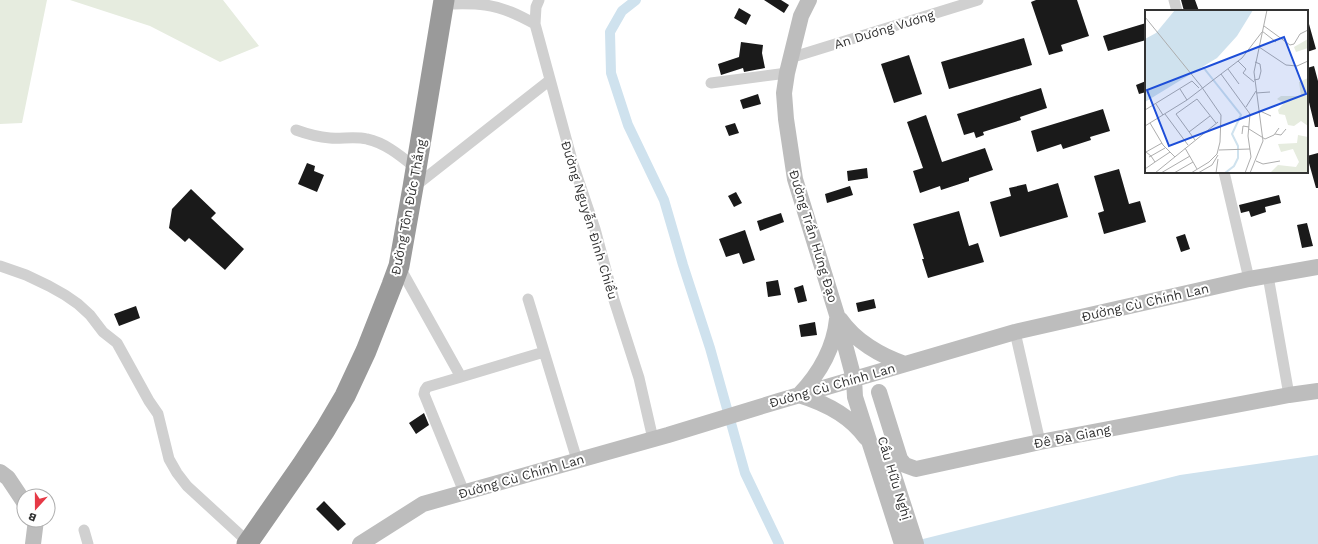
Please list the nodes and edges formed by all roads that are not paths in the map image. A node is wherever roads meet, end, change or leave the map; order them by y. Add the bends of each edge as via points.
1 (539, 0) edge
2 (809, 0) edge
3 (978, 0) edge
4 (1174, 0) edge
5 (444, 2) edge
6 (1177, 10) edge
7 (535, 24) junction
8 (789, 65) junction
9 (550, 80) junction
10 (711, 84) dead end
11 (296, 130) dead end
12 (1224, 173) edge
13 (415, 178) junction
14 (0, 266) edge
15 (399, 266) junction
16 (1318, 267) edge
17 (1268, 276) junction
18 (1249, 279) junction
19 (528, 299) dead end
20 (838, 315) junction
21 (1015, 332) junction
22 (544, 352) junction
23 (905, 364) junction
24 (461, 377) junction
25 (854, 379) junction
26 (1318, 391) edge
27 (879, 392) junction
28 (799, 395) junction
29 (1289, 395) junction
30 (860, 415) junction
31 (653, 439) junction
32 (1040, 442) junction
33 (577, 460) junction
34 (0, 472) edge
35 (16, 490) edge
36 (464, 492) junction
37 (35, 528) edge
38 (84, 530) dead end
39 (247, 543) edge
40 (33, 544) edge
41 (88, 544) edge
42 (360, 544) edge
43 (902, 544) edge
44 (916, 544) edge

1 - 7 street, Đường Nguyễn Đình Chiểu
2 - 8 main road, Đường Trần Hưng Đạo via 801,16
3 - 8 street, An Dương Vương
4 - 6 street
5 - 7 street via 484,4 518,15
5 - 13 highway, Đường Tôn Đức Thắng
7 - 9 street, Đường Nguyễn Đình Chiểu
8 - 10 street, An Dương Vương
8 - 20 main road, Đường Trần Hưng Đạo via 784,93 795,179
9 - 13 street
9 - 31 street, Đường Nguyễn Đình Chiểu via 639,378
11 - 13 street via 323,137 366,138 377,142 400,155
12 - 18 street
13 - 15 highway, Đường Tôn Đức Thắng
14 - 39 street via 26,275 65,295 90,315 102,332 117,343 158,414 169,459 177,473 187,486
15 - 24 street
15 - 39 highway, Đường Tôn Đức Thắng via 366,351 345,396 302,465
16 - 17 main road, Đường Cù Chính Lan
17 - 18 main road, Đường Cù Chính Lan
17 - 29 street
18 - 21 main road, Đường Cù Chính Lan
19 - 22 street
20 - 23 main road via 847,328 865,344
20 - 25 main road, Đường Trần Hưng Đạo
20 - 28 main road via 834,337 825,357 815,377
21 - 23 main road, Đường Cù Chính Lan
21 - 32 street
22 - 24 street
22 - 33 street
23 - 25 main road, Đường Cù Chính Lan
23 - 27 main road via 889,376
24 - 36 street via 427,387 424,394
25 - 28 main road, Đường Cù Chính Lan
25 - 30 main road via 868,395
26 - 29 main road, Đê Đà Giang
27 - 30 main road
27 - 32 main road, Đê Đà Giang via 900,459 912,468 921,469
28 - 30 main road
28 - 31 main road, Đường Cù Chính Lan
29 - 32 main road, Đê Đà Giang
30 - 43 main road, Cầu Hữu Nghị
30 - 44 main road, Cầu Hữu Nghị
31 - 33 main road, Đường Cù Chính Lan
33 - 36 main road, Đường Cù Chính Lan
34 - 35 main road
36 - 42 main road, Đường Cù Chính Lan via 423,504
37 - 40 main road
38 - 41 street

